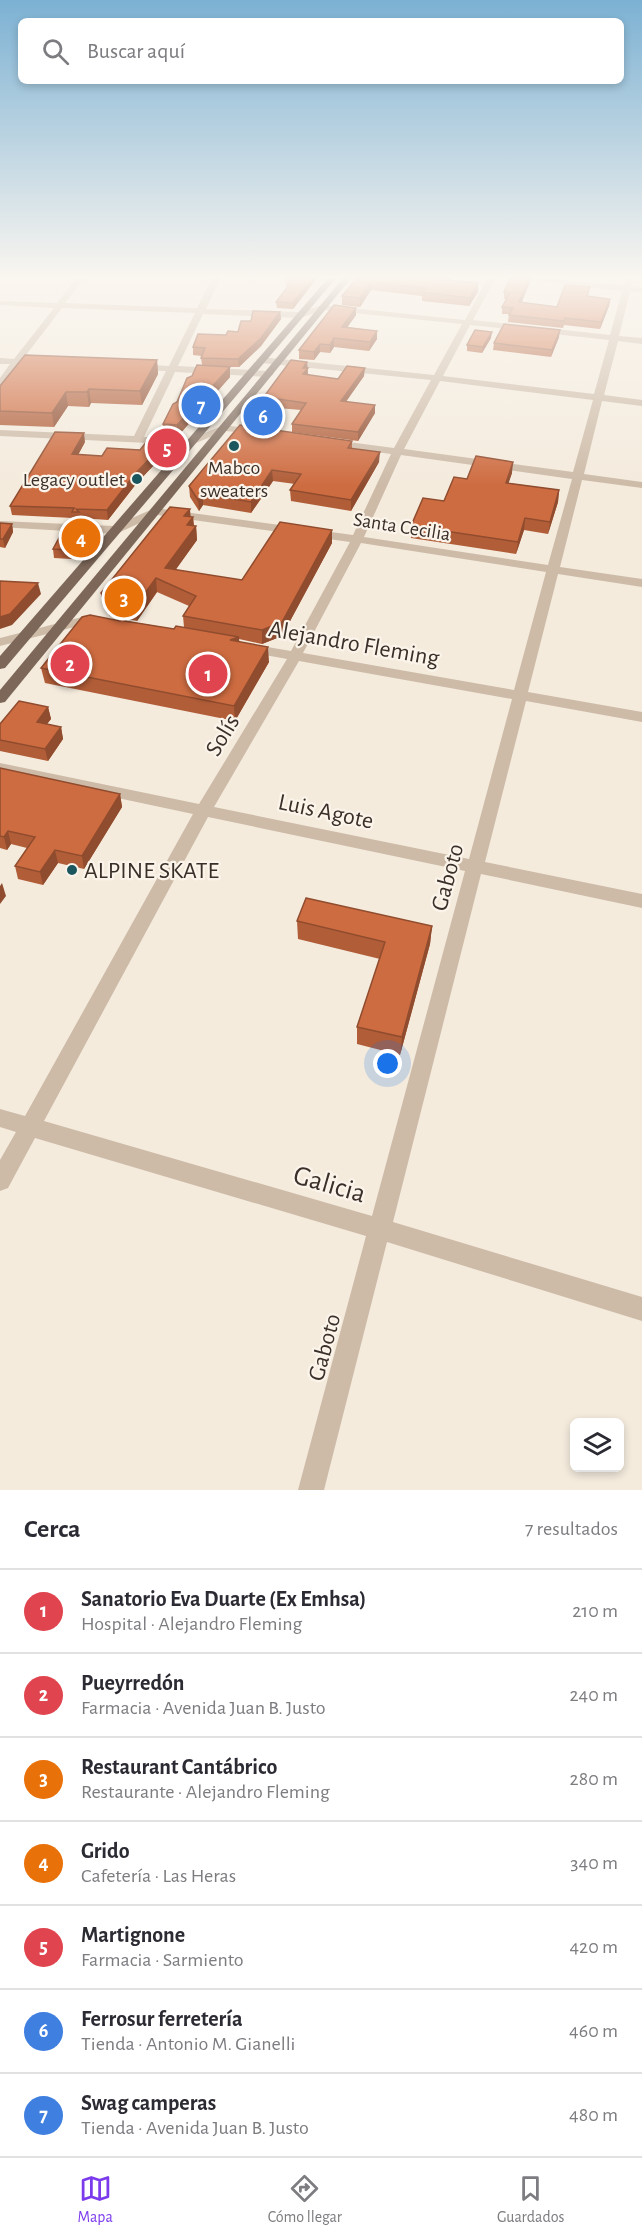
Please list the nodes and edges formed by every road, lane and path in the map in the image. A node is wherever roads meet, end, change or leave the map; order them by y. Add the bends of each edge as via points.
1 (29, 347) edge
2 (182, 347) edge
3 (273, 347) edge
4 (291, 347) edge
5 (455, 347) edge
6 (613, 347) edge
7 (261, 360) junction
8 (0, 361) edge
9 (18, 362) junction
10 (278, 362) junction
11 (53, 364) edge
12 (124, 367) edge
13 (171, 369) junction
14 (252, 372) junction
15 (268, 374) junction
16 (437, 378) junction
17 (0, 384) edge
18 (598, 397) junction
19 (642, 403) edge
20 (224, 428) junction
21 (0, 433) edge
22 (270, 434) edge
23 (136, 440) junction
24 (316, 441) edge
25 (191, 442) junction
26 (397, 452) junction
27 (578, 476) junction
28 (642, 485) edge
29 (155, 511) junction
30 (0, 524) edge
31 (116, 530) junction
32 (357, 539) junction
33 (553, 569) junction
34 (642, 583) edge
35 (113, 623) edge
36 (59, 627) junction
37 (26, 635) junction
38 (0, 642) edge
39 (238, 646) edge
40 (295, 656) junction
41 (0, 665) edge
42 (520, 696) junction
43 (0, 699) edge
44 (642, 717) edge
45 (0, 768) edge
46 (203, 810) junction
47 (475, 867) junction
48 (642, 901) edge
49 (0, 1118) edge
50 (29, 1127) junction
51 (0, 1182) edge
52 (380, 1228) junction
53 (642, 1309) edge
54 (311, 1490) edge

1 - 9 street
2 - 13 street
3 - 7 main road
4 - 10 main road
5 - 16 street, Solís
6 - 18 street, Gaboto
7 - 10 street
7 - 14 main road
8 - 9 street
9 - 11 street
9 - 17 street
10 - 15 main road
10 - 16 street
12 - 13 street
13 - 14 street
13 - 23 street
14 - 15 street
14 - 25 main road
15 - 20 main road
16 - 18 street
16 - 26 street, Solís
18 - 19 street
18 - 27 street, Gaboto
20 - 22 street
20 - 25 street
20 - 29 main road
21 - 23 street
23 - 25 street
24 - 26 street
25 - 31 main road
26 - 27 street
26 - 32 street, Solís
27 - 28 street
27 - 33 street, Gaboto
29 - 31 street
29 - 32 street, Santa Cecilia
29 - 36 main road
30 - 31 street
31 - 37 main road
32 - 33 street, Santa Cecilia
32 - 40 street, Solís
33 - 34 street, Santa Cecilia
33 - 42 street, Gaboto
35 - 36 street via 90,619
36 - 37 street
36 - 43 main road
37 - 38 street
37 - 41 main road
39 - 40 street, Alejandro Fleming
40 - 42 street, Alejandro Fleming
40 - 46 street, Solís
42 - 44 street, Alejandro Fleming
42 - 47 street, Gaboto
45 - 46 street, Luis Agote
46 - 47 street, Luis Agote
46 - 50 street, Solís
47 - 48 street, Luis Agote
47 - 52 street, Gaboto
49 - 50 street, Galicia
50 - 51 street, Solís
50 - 52 street, Galicia
52 - 53 street, Galicia
52 - 54 street, Gaboto

